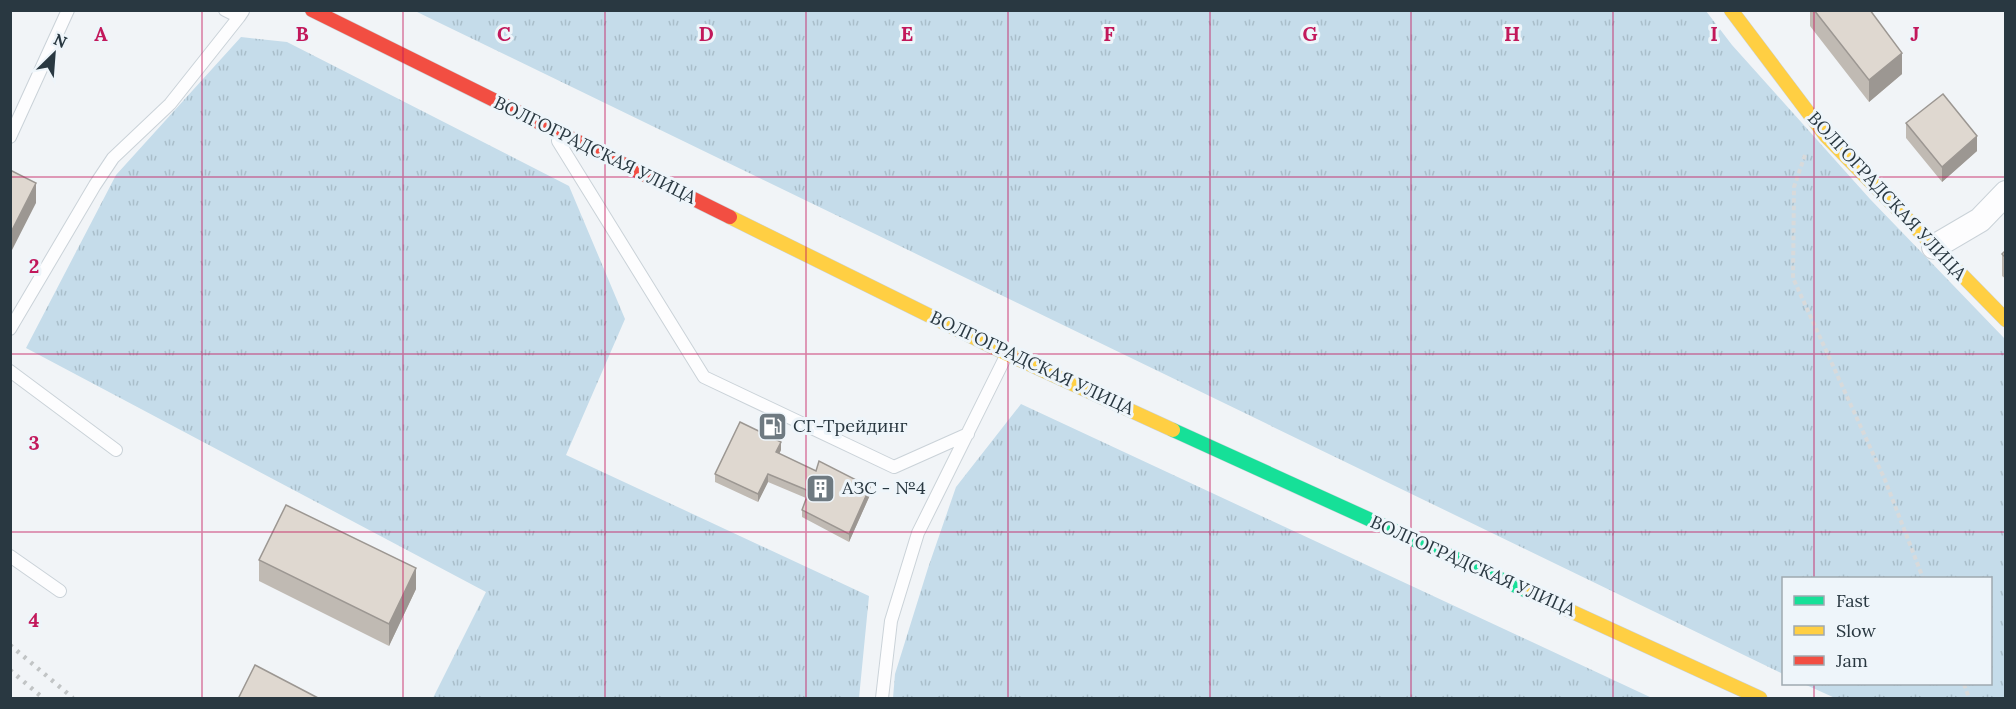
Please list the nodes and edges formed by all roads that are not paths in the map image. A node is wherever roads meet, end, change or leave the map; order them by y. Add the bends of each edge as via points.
1 (68, 10) edge
2 (225, 10) edge
3 (312, 10) edge
4 (1731, 10) edge
5 (241, 14) edge
6 (549, 126) junction
7 (10, 137) edge
8 (2006, 193) edge
9 (1934, 247) junction
10 (2006, 320) edge
11 (10, 329) edge
12 (1007, 354) junction
13 (10, 371) edge
14 (968, 434) junction
15 (116, 450) dead end
16 (10, 556) edge
17 (60, 591) dead end
18 (882, 699) edge
19 (1760, 699) edge

1 - 7 lane
2 - 5 lane
3 - 6 main road, ВОЛГОГРАДСКАЯ УЛИЦА
4 - 9 main road, ВОЛГОГРАДСКАЯ УЛИЦА via 1826,136
5 - 11 lane via 170,104 113,158
6 - 12 main road, ВОЛГОГРАДСКАЯ УЛИЦА
6 - 14 lane via 704,377 894,467
8 - 9 street via 1980,220
9 - 10 main road, ВОЛГОГРАДСКАЯ УЛИЦА
12 - 14 lane
12 - 19 main road, ВОЛГОГРАДСКАЯ УЛИЦА
13 - 15 lane
14 - 18 lane via 918,533 891,621
16 - 17 lane

